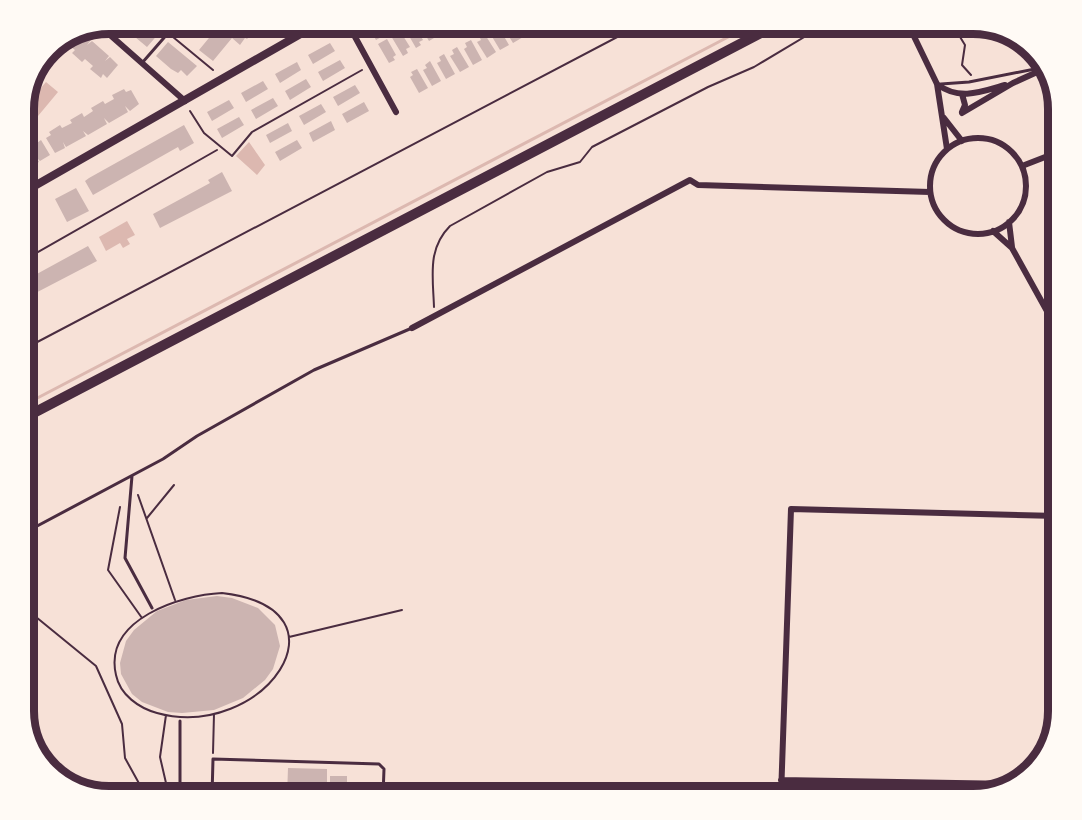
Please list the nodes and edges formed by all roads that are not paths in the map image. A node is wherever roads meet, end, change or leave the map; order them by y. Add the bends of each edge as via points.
1 (167, 34) edge
2 (301, 34) edge
3 (354, 34) edge
4 (759, 34) edge
5 (913, 34) edge
6 (110, 35) edge
7 (142, 63) junction
8 (1036, 69) edge
9 (1037, 71) edge
10 (1013, 83) junction
11 (937, 84) junction
12 (962, 94) junction
13 (185, 101) junction
14 (396, 111) dead end
15 (944, 118) junction
16 (962, 141) junction
17 (947, 149) junction
18 (1048, 156) edge
19 (1022, 166) junction
20 (35, 186) edge
21 (930, 192) junction
22 (1009, 222) junction
23 (993, 231) junction
24 (1012, 248) junction
25 (1048, 314) edge
26 (412, 328) joint
27 (35, 411) edge
28 (132, 476) junction
29 (1048, 516) edge
30 (35, 527) edge
31 (152, 608) dead end
32 (180, 721) dead end
33 (781, 780) junction
34 (989, 784) edge
35 (180, 786) edge
36 (212, 786) edge
37 (383, 786) edge
38 (781, 786) edge

1 - 7 lane
2 - 13 street
3 - 14 street
4 - 27 highway
5 - 11 street
6 - 7 street
7 - 13 street
8 - 11 lane
9 - 10 street
10 - 12 street
10 - 12 street via 962,113
11 - 12 street
11 - 15 street
13 - 20 street
15 - 16 street
15 - 17 street
16 - 17 street
16 - 19 street via 980,138 997,142 1012,151
17 - 21 street via 936,163
18 - 19 street
19 - 22 street via 1026,183 1024,201
21 - 23 street via 939,213 951,226 968,233
21 - 26 street via 698,185 690,180
22 - 23 street
22 - 24 street
23 - 24 street
24 - 25 street
26 - 28 lane via 314,370
28 - 30 lane
28 - 31 lane via 125,558
29 - 33 street via 791,509
32 - 35 lane
33 - 34 street
33 - 38 street
36 - 37 lane via 213,759 379,764 384,770

